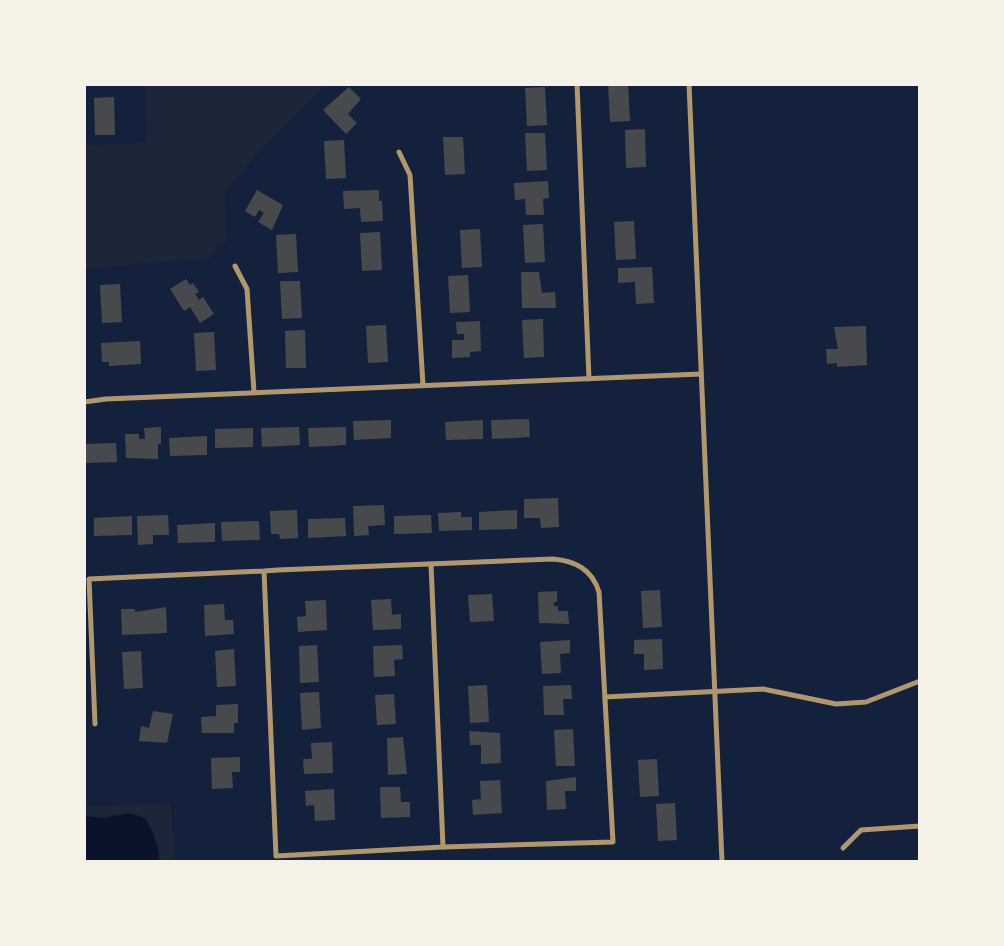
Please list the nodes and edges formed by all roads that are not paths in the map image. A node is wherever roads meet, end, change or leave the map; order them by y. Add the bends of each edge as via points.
1 (577, 84) edge
2 (689, 84) edge
3 (399, 152) dead end
4 (235, 266) dead end
5 (701, 374) junction
6 (589, 379) junction
7 (423, 385) junction
8 (254, 392) junction
9 (84, 402) edge
10 (431, 564) junction
11 (264, 571) junction
12 (920, 681) edge
13 (715, 692) junction
14 (605, 697) junction
15 (95, 724) dead end
16 (920, 827) edge
17 (443, 847) junction
18 (843, 848) dead end
19 (723, 862) edge

1 - 6 street
2 - 5 street
3 - 7 street via 411,175
4 - 8 street via 247,289
5 - 6 street
5 - 13 street
6 - 7 street
7 - 8 street
8 - 9 street
10 - 11 street
10 - 14 street via 553,559 577,564 593,577 600,603
10 - 17 street
11 - 15 street via 89,579
11 - 17 street via 276,856
12 - 13 street via 866,702 836,704 763,689
13 - 14 street
13 - 19 street
14 - 17 street via 613,842
16 - 18 street via 861,830

